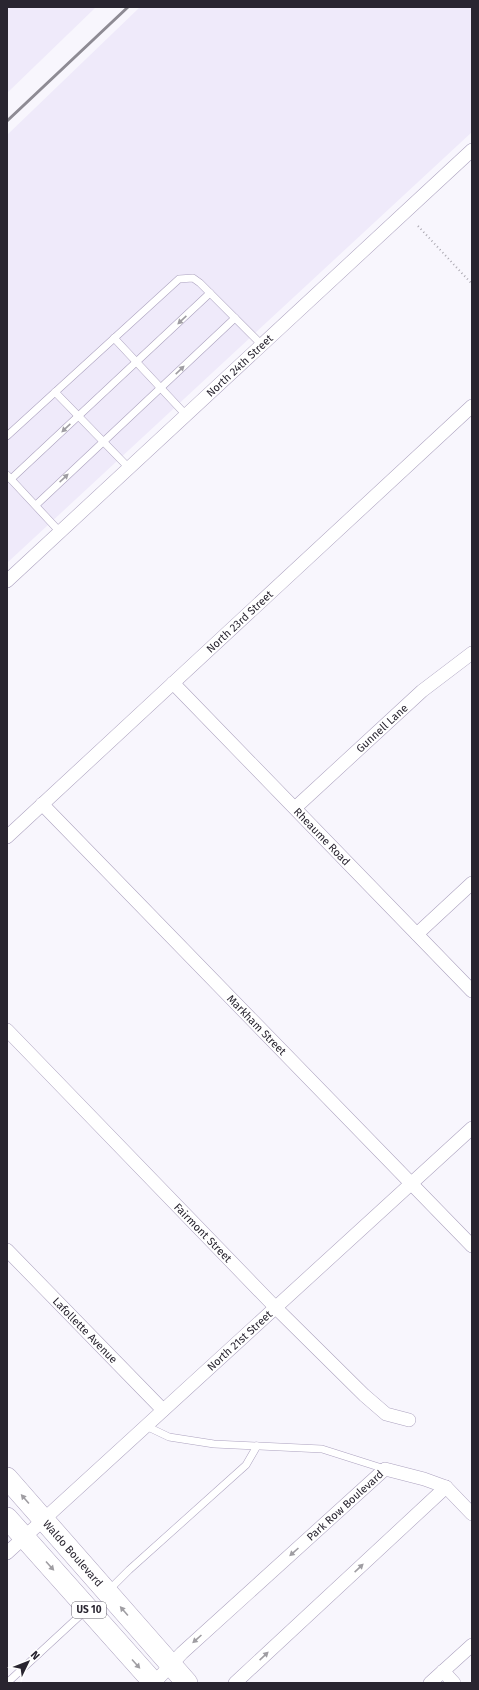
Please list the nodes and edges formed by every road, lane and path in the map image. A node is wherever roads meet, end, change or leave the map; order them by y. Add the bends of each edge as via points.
1 (472, 150) edge
2 (418, 226) dead end
3 (472, 284) edge
4 (210, 293) junction
5 (235, 318) junction
6 (114, 338) junction
7 (262, 345) junction
8 (137, 363) junction
9 (161, 388) junction
10 (55, 392) junction
11 (472, 406) edge
12 (186, 415) junction
13 (79, 416) junction
14 (7, 436) edge
15 (104, 442) junction
16 (129, 468) junction
17 (9, 477) edge
18 (36, 505) junction
19 (60, 532) junction
20 (7, 581) edge
21 (472, 653) edge
22 (173, 683) junction
23 (42, 804) junction
24 (295, 808) junction
25 (7, 837) edge
26 (472, 882) edge
27 (417, 934) junction
28 (472, 990) edge
29 (7, 1030) edge
30 (472, 1128) edge
31 (411, 1184) junction
32 (472, 1246) edge
33 (7, 1250) edge
34 (276, 1308) junction
35 (163, 1410) junction
36 (409, 1420) dead end
37 (146, 1426) junction
38 (257, 1446) junction
39 (385, 1469) junction
40 (7, 1478) edge
41 (446, 1487) junction
42 (472, 1514) edge
43 (7, 1518) edge
44 (44, 1520) junction
45 (24, 1537) junction
46 (7, 1553) edge
47 (107, 1592) junction
48 (87, 1609) junction
49 (472, 1645) edge
50 (170, 1665) junction
51 (443, 1671) junction
52 (7, 1683) edge
53 (154, 1683) edge
54 (186, 1683) edge
55 (235, 1683) edge
56 (430, 1683) edge
57 (454, 1683) edge

1 - 7 street, North 24th Street
2 - 3 path
4 - 5 lane
4 - 6 lane via 193,278 179,279
4 -> 8 lane
5 - 7 lane
9 -> 5 lane
6 - 8 lane
6 - 10 lane
7 - 12 street, North 24th Street
8 - 9 lane
8 - 13 lane
9 - 12 lane
9 - 15 lane
10 - 13 lane
10 - 14 lane
11 - 22 street, North 23rd Street
12 - 16 street, North 24th Street
13 - 15 lane
13 -> 17 lane
15 - 16 lane
18 -> 15 lane
16 - 19 street, North 24th Street
17 - 18 lane
18 - 19 lane
19 - 20 street, North 24th Street
21 - 24 street, Gunnell Lane via 422,691
22 - 23 street, North 23rd Street
22 - 24 street, Rheaume Road
23 - 25 street, North 23rd Street
23 - 31 street, Markham Street
24 - 27 street, Rheaume Road
26 - 27 street
27 - 28 street, Rheaume Road
29 - 34 street, Fairmont Street
30 - 31 street, North 21st Street
31 - 32 street, Markham Street
31 - 34 street, North 21st Street
33 - 35 street, Lafollette Avenue
34 - 35 street, North 21st Street
34 - 36 street, Fairmont Street via 386,1414
35 - 37 street, North 21st Street
37 - 38 lane via 169,1437 214,1444
37 - 44 street, North 21st Street
38 - 39 lane via 322,1449
38 - 47 lane via 246,1465
39 - 41 street, Park Row Boulevard
39 -> 50 street, Park Row Boulevard
44 -> 40 main road, Waldo Boulevard / US 10
41 - 42 street
55 -> 41 street
43 - 45 main road, US 10
44 - 45 street, North 21st Street
44 - 47 main road, Waldo Boulevard / US 10
45 - 46 street, North 21st Street
45 -> 48 main road, US 10
50 -> 47 main road, Waldo Boulevard / US 10
48 - 52 lane
48 -> 53 main road, US 10
49 - 51 street
50 - 53 street, Park Row Boulevard
50 - 54 main road, Waldo Boulevard / US 10
51 - 56 street
51 - 57 street

